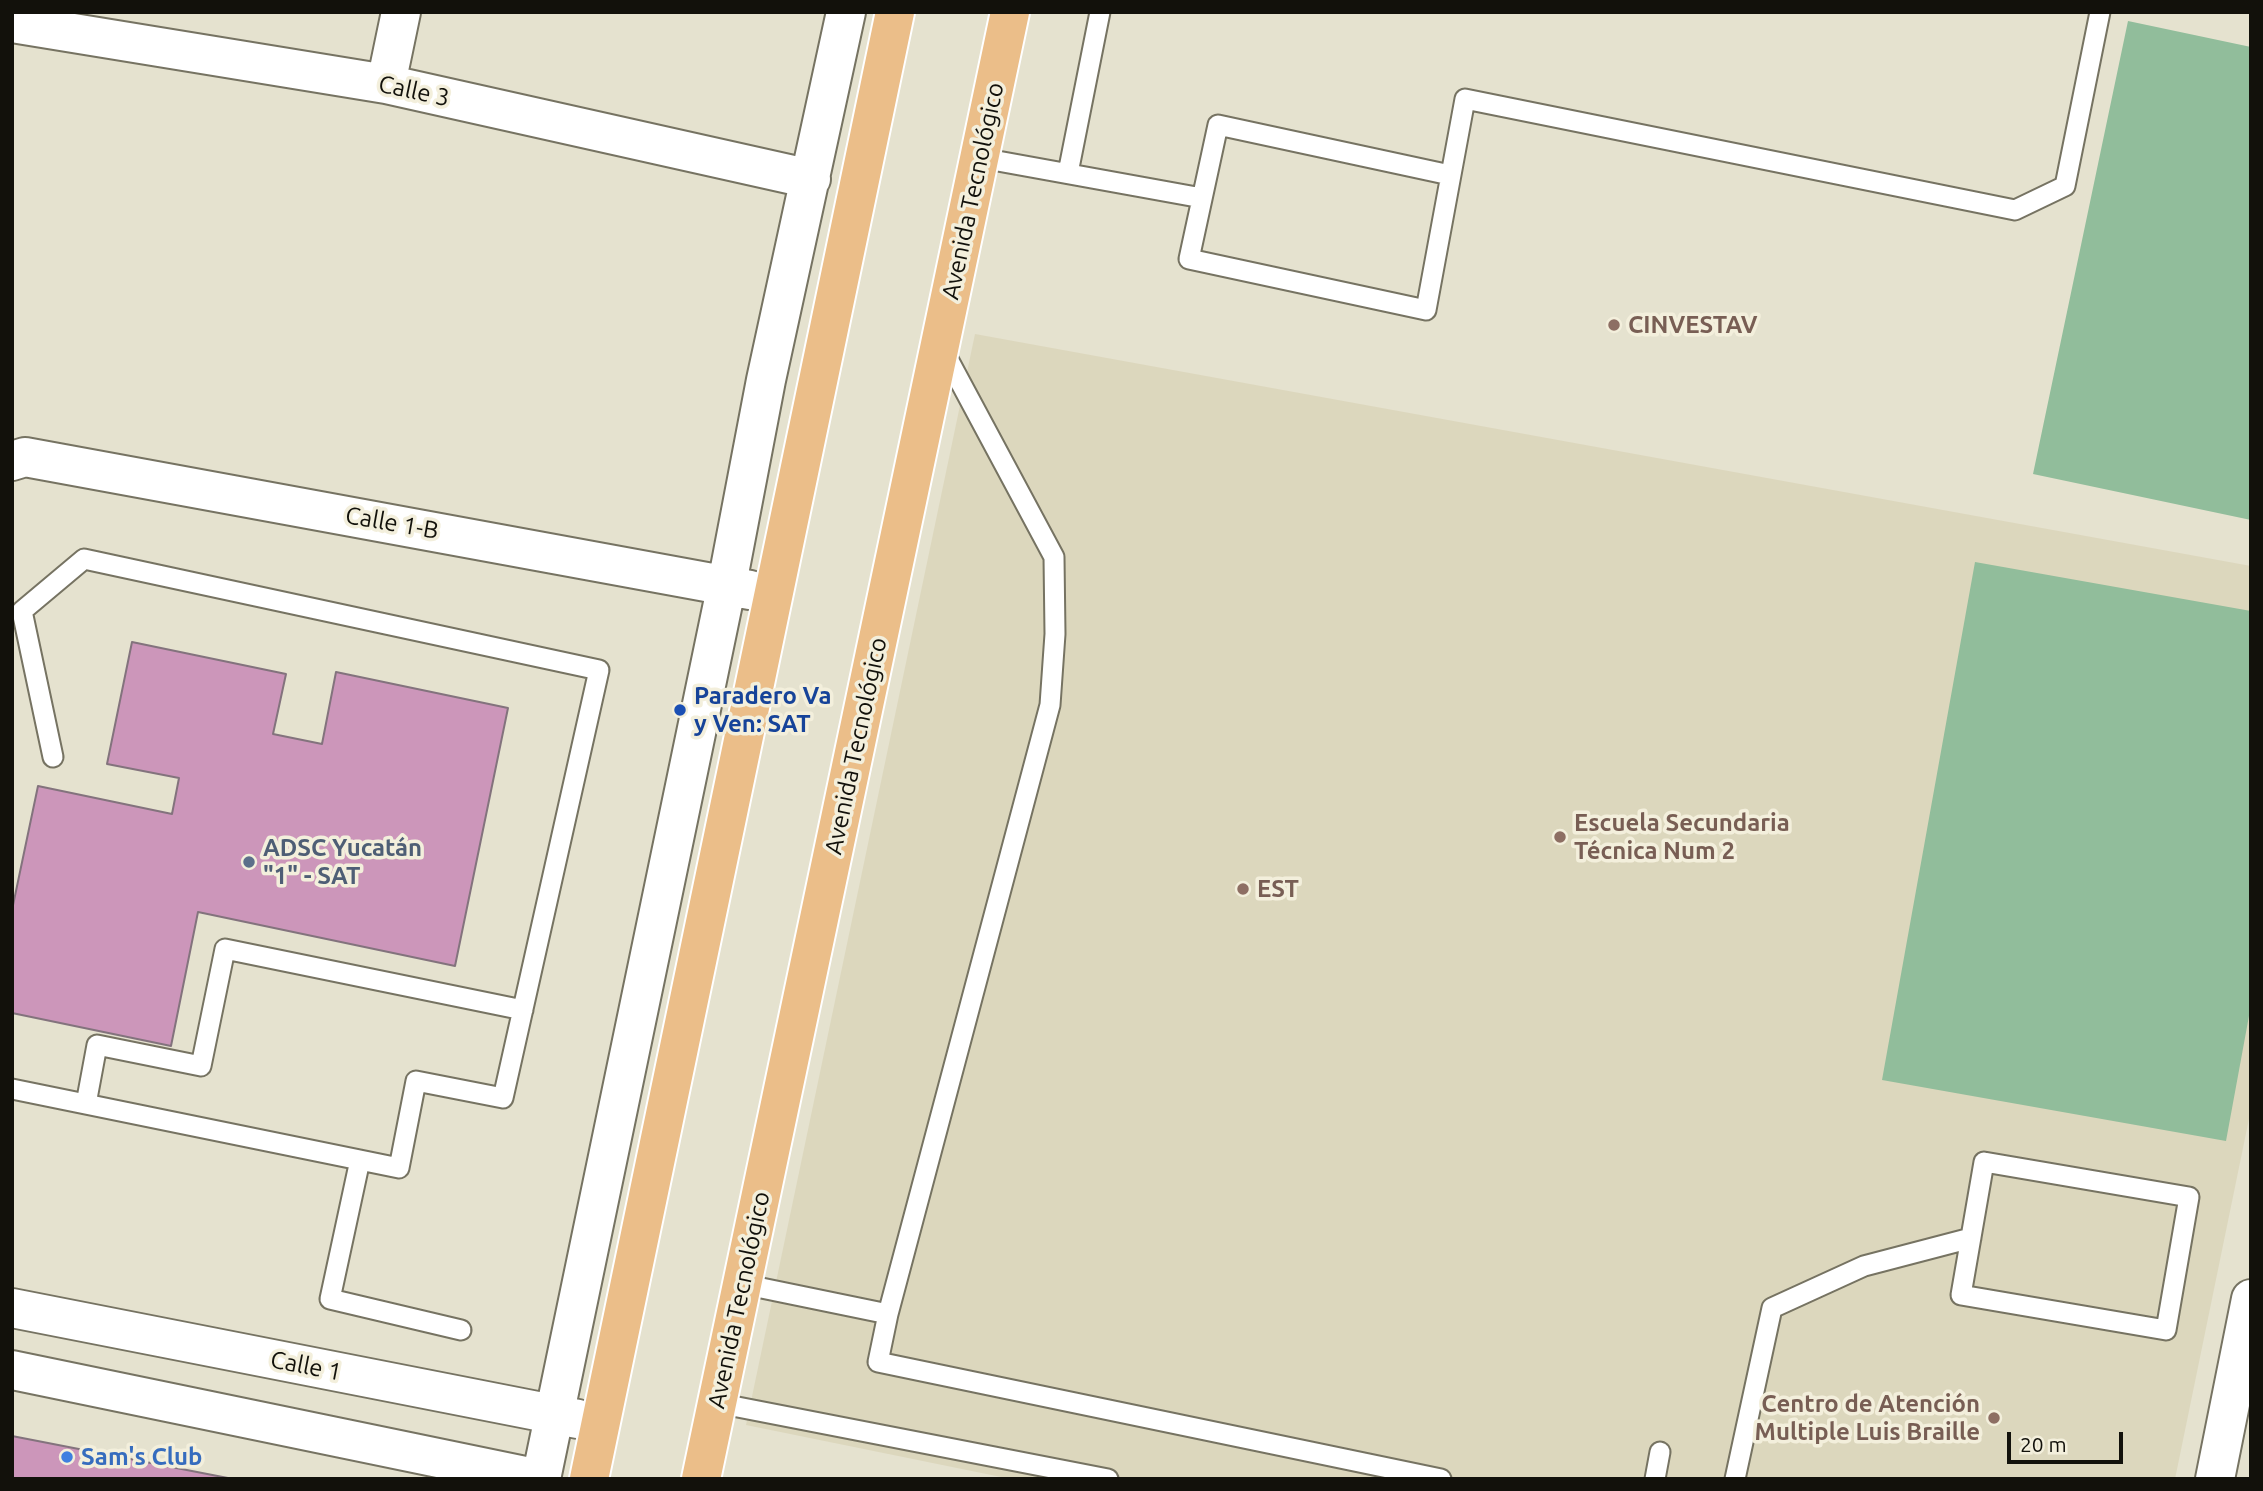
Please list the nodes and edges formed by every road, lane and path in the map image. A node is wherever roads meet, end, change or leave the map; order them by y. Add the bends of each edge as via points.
1 (401, 12) edge
2 (846, 12) edge
3 (895, 12) edge
4 (1010, 12) edge
5 (1100, 12) edge
6 (2100, 12) edge
7 (12, 23) edge
8 (386, 84) junction
9 (981, 158) junction
10 (1068, 173) junction
11 (1450, 175) junction
12 (811, 179) junction
13 (1202, 198) junction
14 (941, 347) junction
15 (12, 461) edge
16 (727, 584) junction
17 (773, 595) junction
18 (53, 757) dead end
19 (523, 1010) junction
20 (12, 1089) edge
21 (86, 1104) junction
22 (360, 1160) junction
23 (1971, 1238) junction
24 (742, 1284) junction
25 (2251, 1299) edge
26 (12, 1308) edge
27 (888, 1314) junction
28 (461, 1330) dead end
29 (12, 1370) edge
30 (717, 1402) junction
31 (555, 1415) junction
32 (601, 1423) junction
33 (1660, 1452) dead end
34 (541, 1479) edge
35 (589, 1479) edge
36 (701, 1479) edge
37 (1108, 1479) edge
38 (1441, 1479) edge
39 (1655, 1479) edge
40 (1735, 1479) edge
41 (2215, 1479) edge

1 - 8 street
2 - 12 street
3 - 17 main road
4 - 9 main road, Avenida Tecnológico
5 - 10 lane
6 - 11 lane via 2065,186 2015,210 1465,99
7 - 8 street, Calle 3
8 - 12 street, Calle 3
9 - 10 lane
9 - 14 main road, Avenida Tecnológico
10 - 13 lane
11 - 13 lane via 1218,125
11 - 13 lane via 1426,310 1189,259
12 - 16 street
14 - 24 main road, Avenida Tecnológico
14 - 27 lane via 1054,557 1055,634 1050,705
15 - 16 street, Calle 1-B via 25,457
16 - 17 street, Calle 1-B
16 - 31 street
17 - 32 main road
18 - 19 lane via 22,611 84,559 598,670
19 - 21 lane via 225,949 201,1066 97,1045
19 - 22 lane via 503,1098 416,1081 399,1168
20 - 21 lane
21 - 22 lane
22 - 28 lane via 330,1298
23 - 23 lane via 1984,1162 2189,1197 2166,1330 1961,1295
23 - 40 lane via 1864,1266 1772,1308
24 - 27 lane
24 - 30 main road, Avenida Tecnológico
25 - 41 street
26 - 31 street, Calle 1
27 - 38 lane via 878,1362
29 - 34 street
30 - 36 main road, Avenida Tecnológico
30 - 37 lane
31 - 32 street, Calle 1
31 - 34 street
32 - 35 main road
33 - 39 lane

